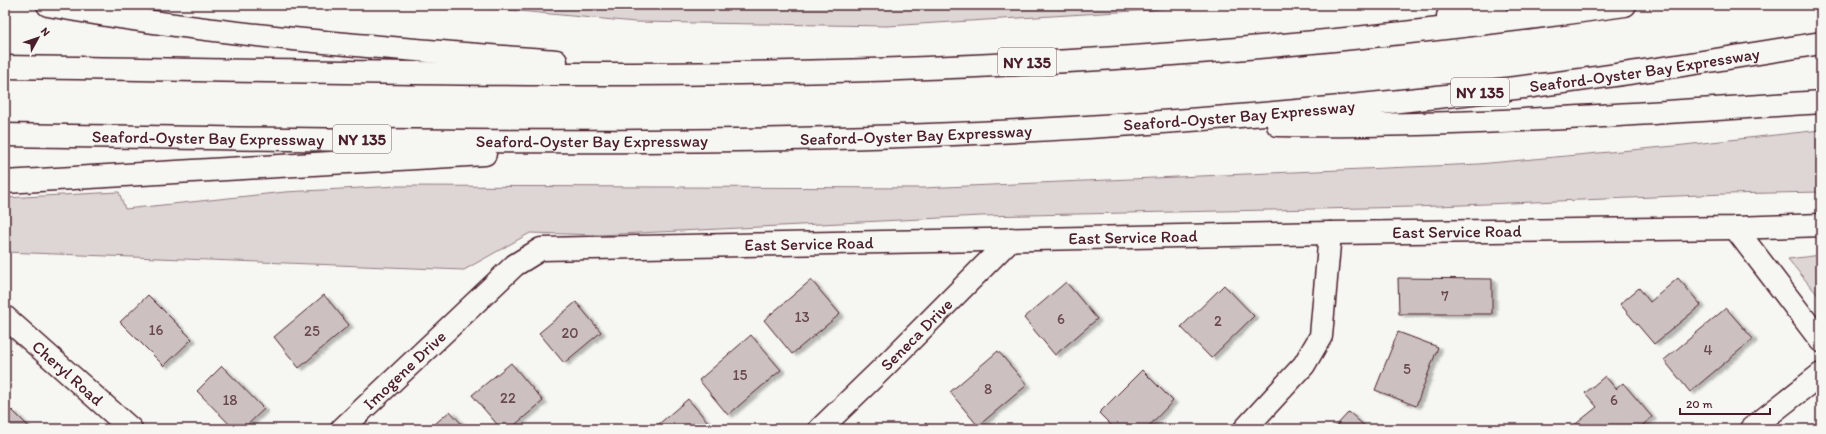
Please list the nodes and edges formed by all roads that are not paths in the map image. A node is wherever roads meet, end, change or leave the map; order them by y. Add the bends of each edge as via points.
1 (48, 5) edge
2 (1496, 5) edge
3 (1625, 5) edge
4 (1336, 40) junction
5 (1821, 43) edge
6 (5, 67) edge
7 (717, 73) junction
8 (1821, 102) edge
9 (1137, 123) junction
10 (5, 135) edge
11 (718, 140) junction
12 (5, 182) edge
13 (1821, 225) edge
14 (1735, 228) junction
15 (1330, 233) junction
16 (1011, 239) junction
17 (467, 311) joint
18 (5, 317) edge
19 (1821, 341) edge
20 (1821, 374) edge
21 (131, 429) edge
22 (342, 429) edge
23 (820, 429) edge
24 (1245, 429) edge
25 (1751, 429) edge

1 - 7 main road via 116,18 261,35
2 - 4 main road
3 - 4 main road, NY 135
4 - 7 main road, NY 135 via 935,68
5 - 9 main road, Seaford-Oyster Bay Expressway / NY 135 via 1543,85 1342,107
6 - 7 main road, NY 135 via 512,74
8 - 9 main road via 1518,122 1324,126
9 - 11 main road, Seaford-Oyster Bay Expressway / NY 135 via 930,135
10 - 11 main road, Seaford-Oyster Bay Expressway / NY 135 via 513,141
11 - 12 main road
13 - 14 main road, East Service Road
14 - 15 main road, East Service Road
14 - 19 main road
15 - 16 main road, East Service Road
15 - 24 main road via 1320,336 1304,365
16 - 17 main road, East Service Road via 541,249 515,265
16 - 23 main road, Seneca Drive
17 - 22 main road, Imogene Drive
18 - 21 main road, Cheryl Road
20 - 25 main road

